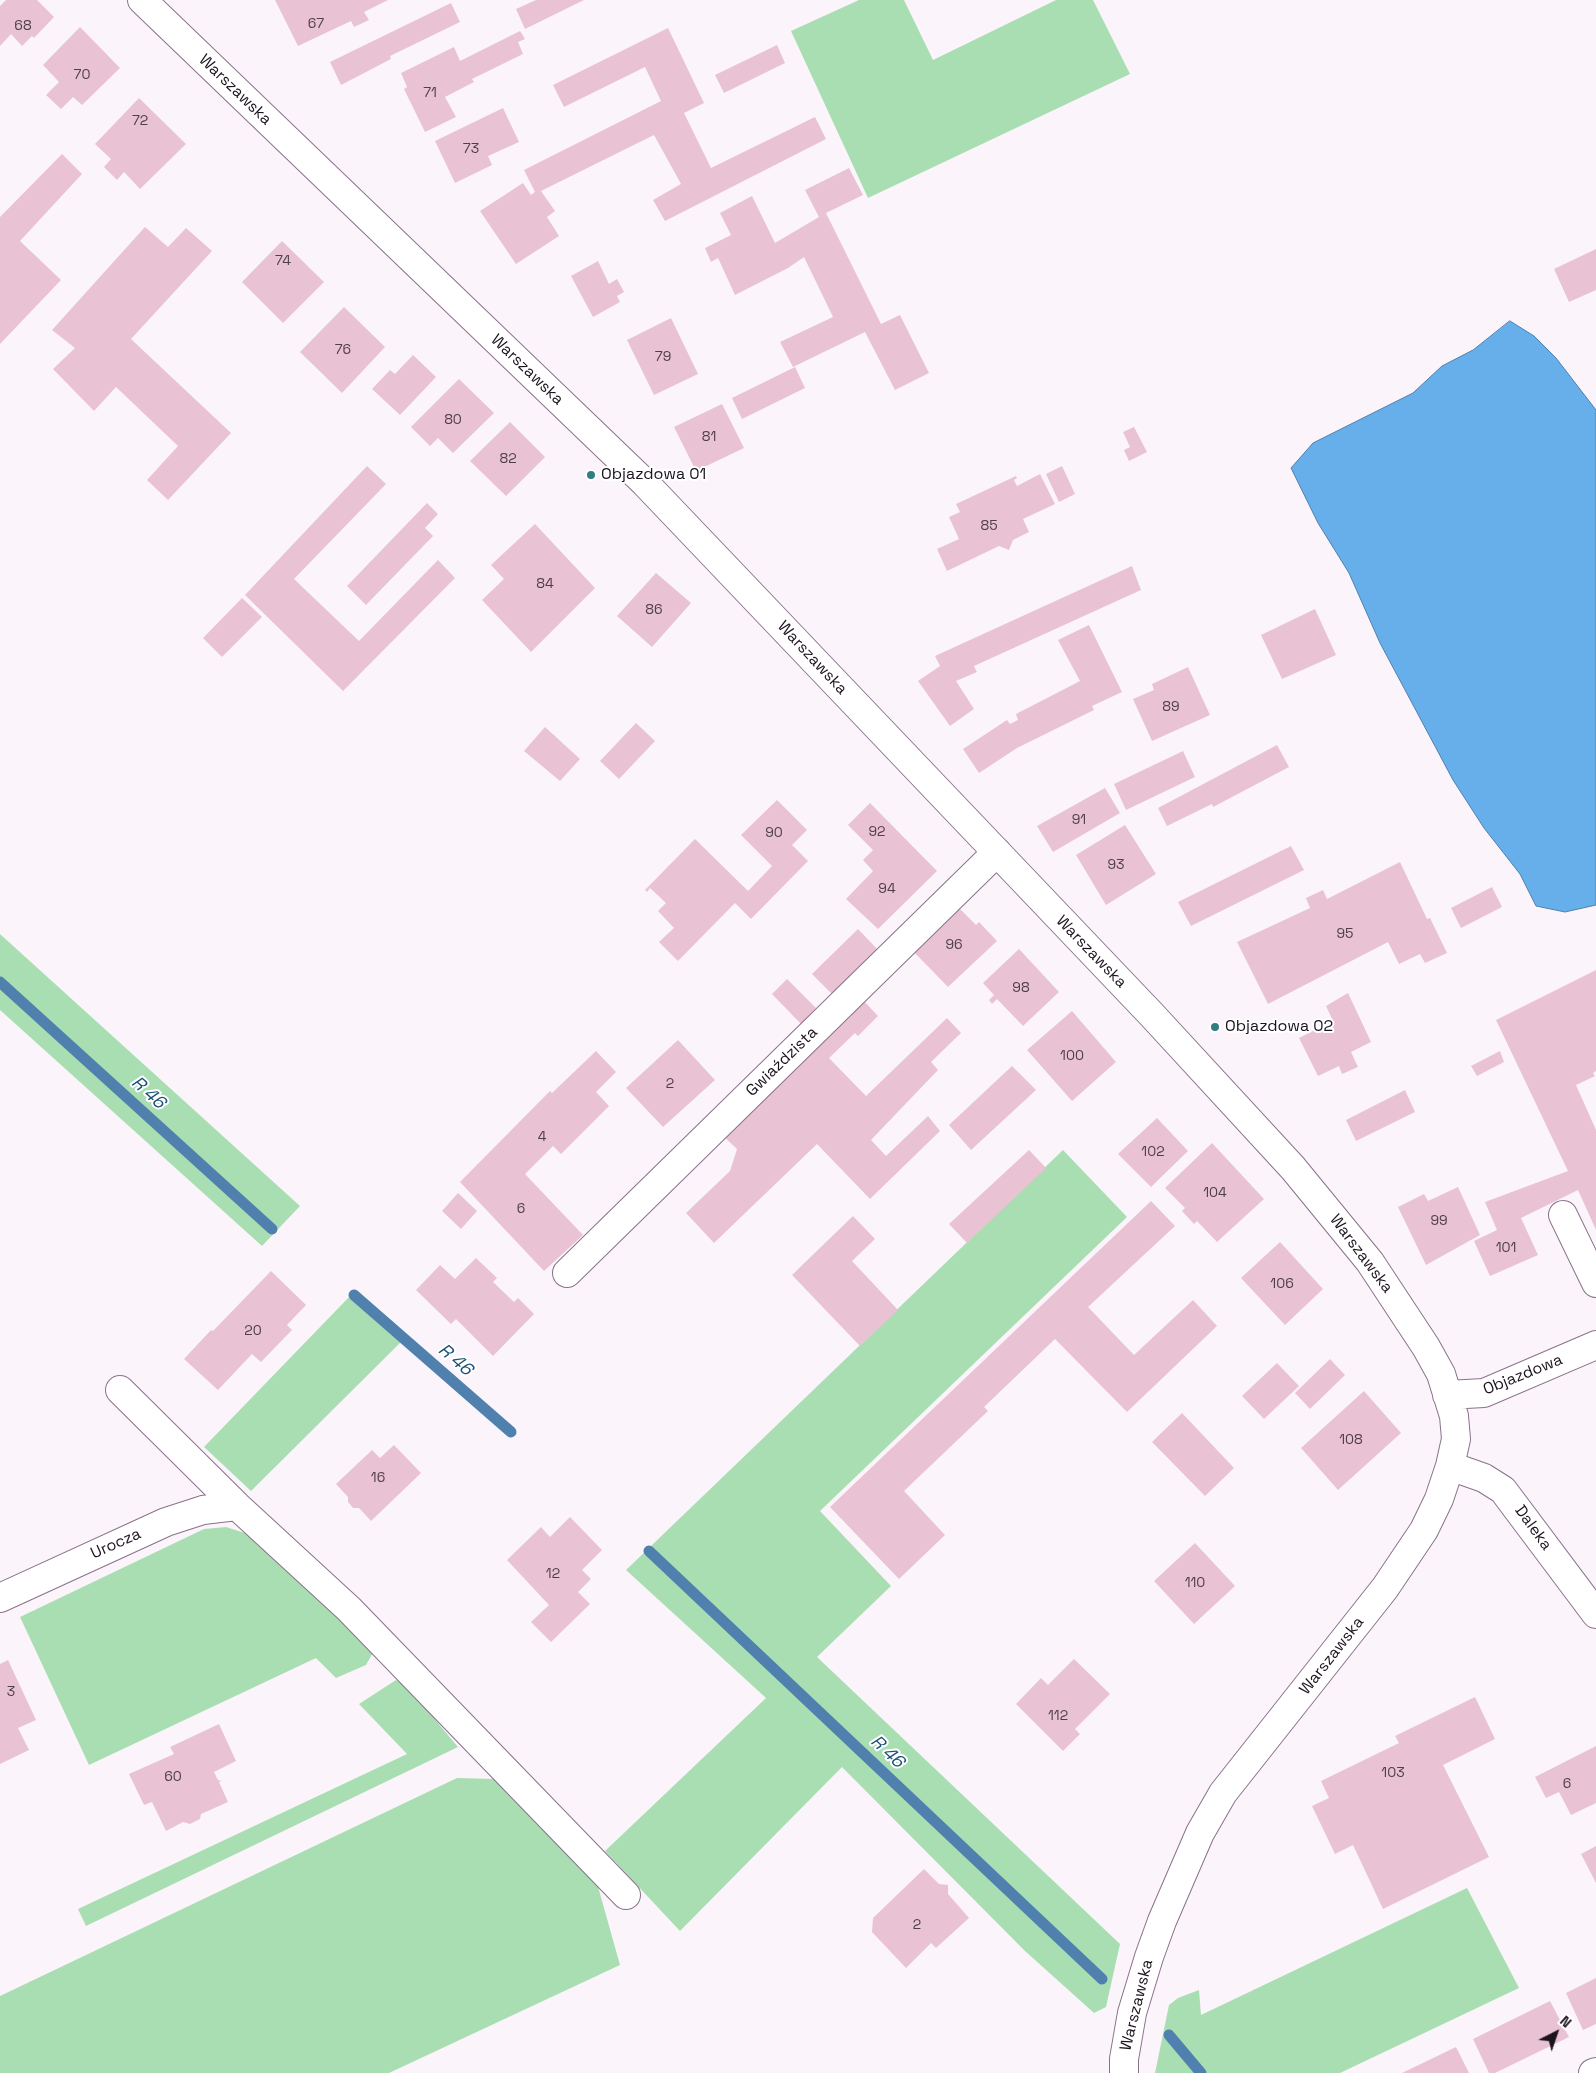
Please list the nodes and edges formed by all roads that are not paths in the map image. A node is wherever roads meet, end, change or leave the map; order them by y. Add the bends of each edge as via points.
1 (142, 0) edge
2 (997, 852) junction
3 (1563, 1214) dead end
4 (567, 1273) dead end
5 (1596, 1283) edge
6 (1596, 1345) edge
7 (120, 1390) dead end
8 (1447, 1395) junction
9 (1450, 1466) junction
10 (237, 1506) junction
11 (0, 1598) edge
12 (1596, 1614) edge
13 (626, 1895) dead end
14 (1124, 2073) edge

1 - 2 street, Warszawska via 645,483
2 - 4 street, Gwiaździsta
2 - 8 street, Warszawska via 1293,1168 1370,1262 1426,1347 1441,1374
3 - 5 street
6 - 8 street, Objazdowa via 1484,1393
7 - 10 street
8 - 9 street, Warszawska via 1454,1416 1456,1439
9 - 12 street, Daleka via 1484,1478 1504,1490
9 - 14 street, Warszawska via 1439,1499 1404,1562 1223,1793 1200,1834 1149,1957 1132,2013
10 - 11 street, Urocza via 203,1510 166,1522
10 - 13 street via 356,1616

